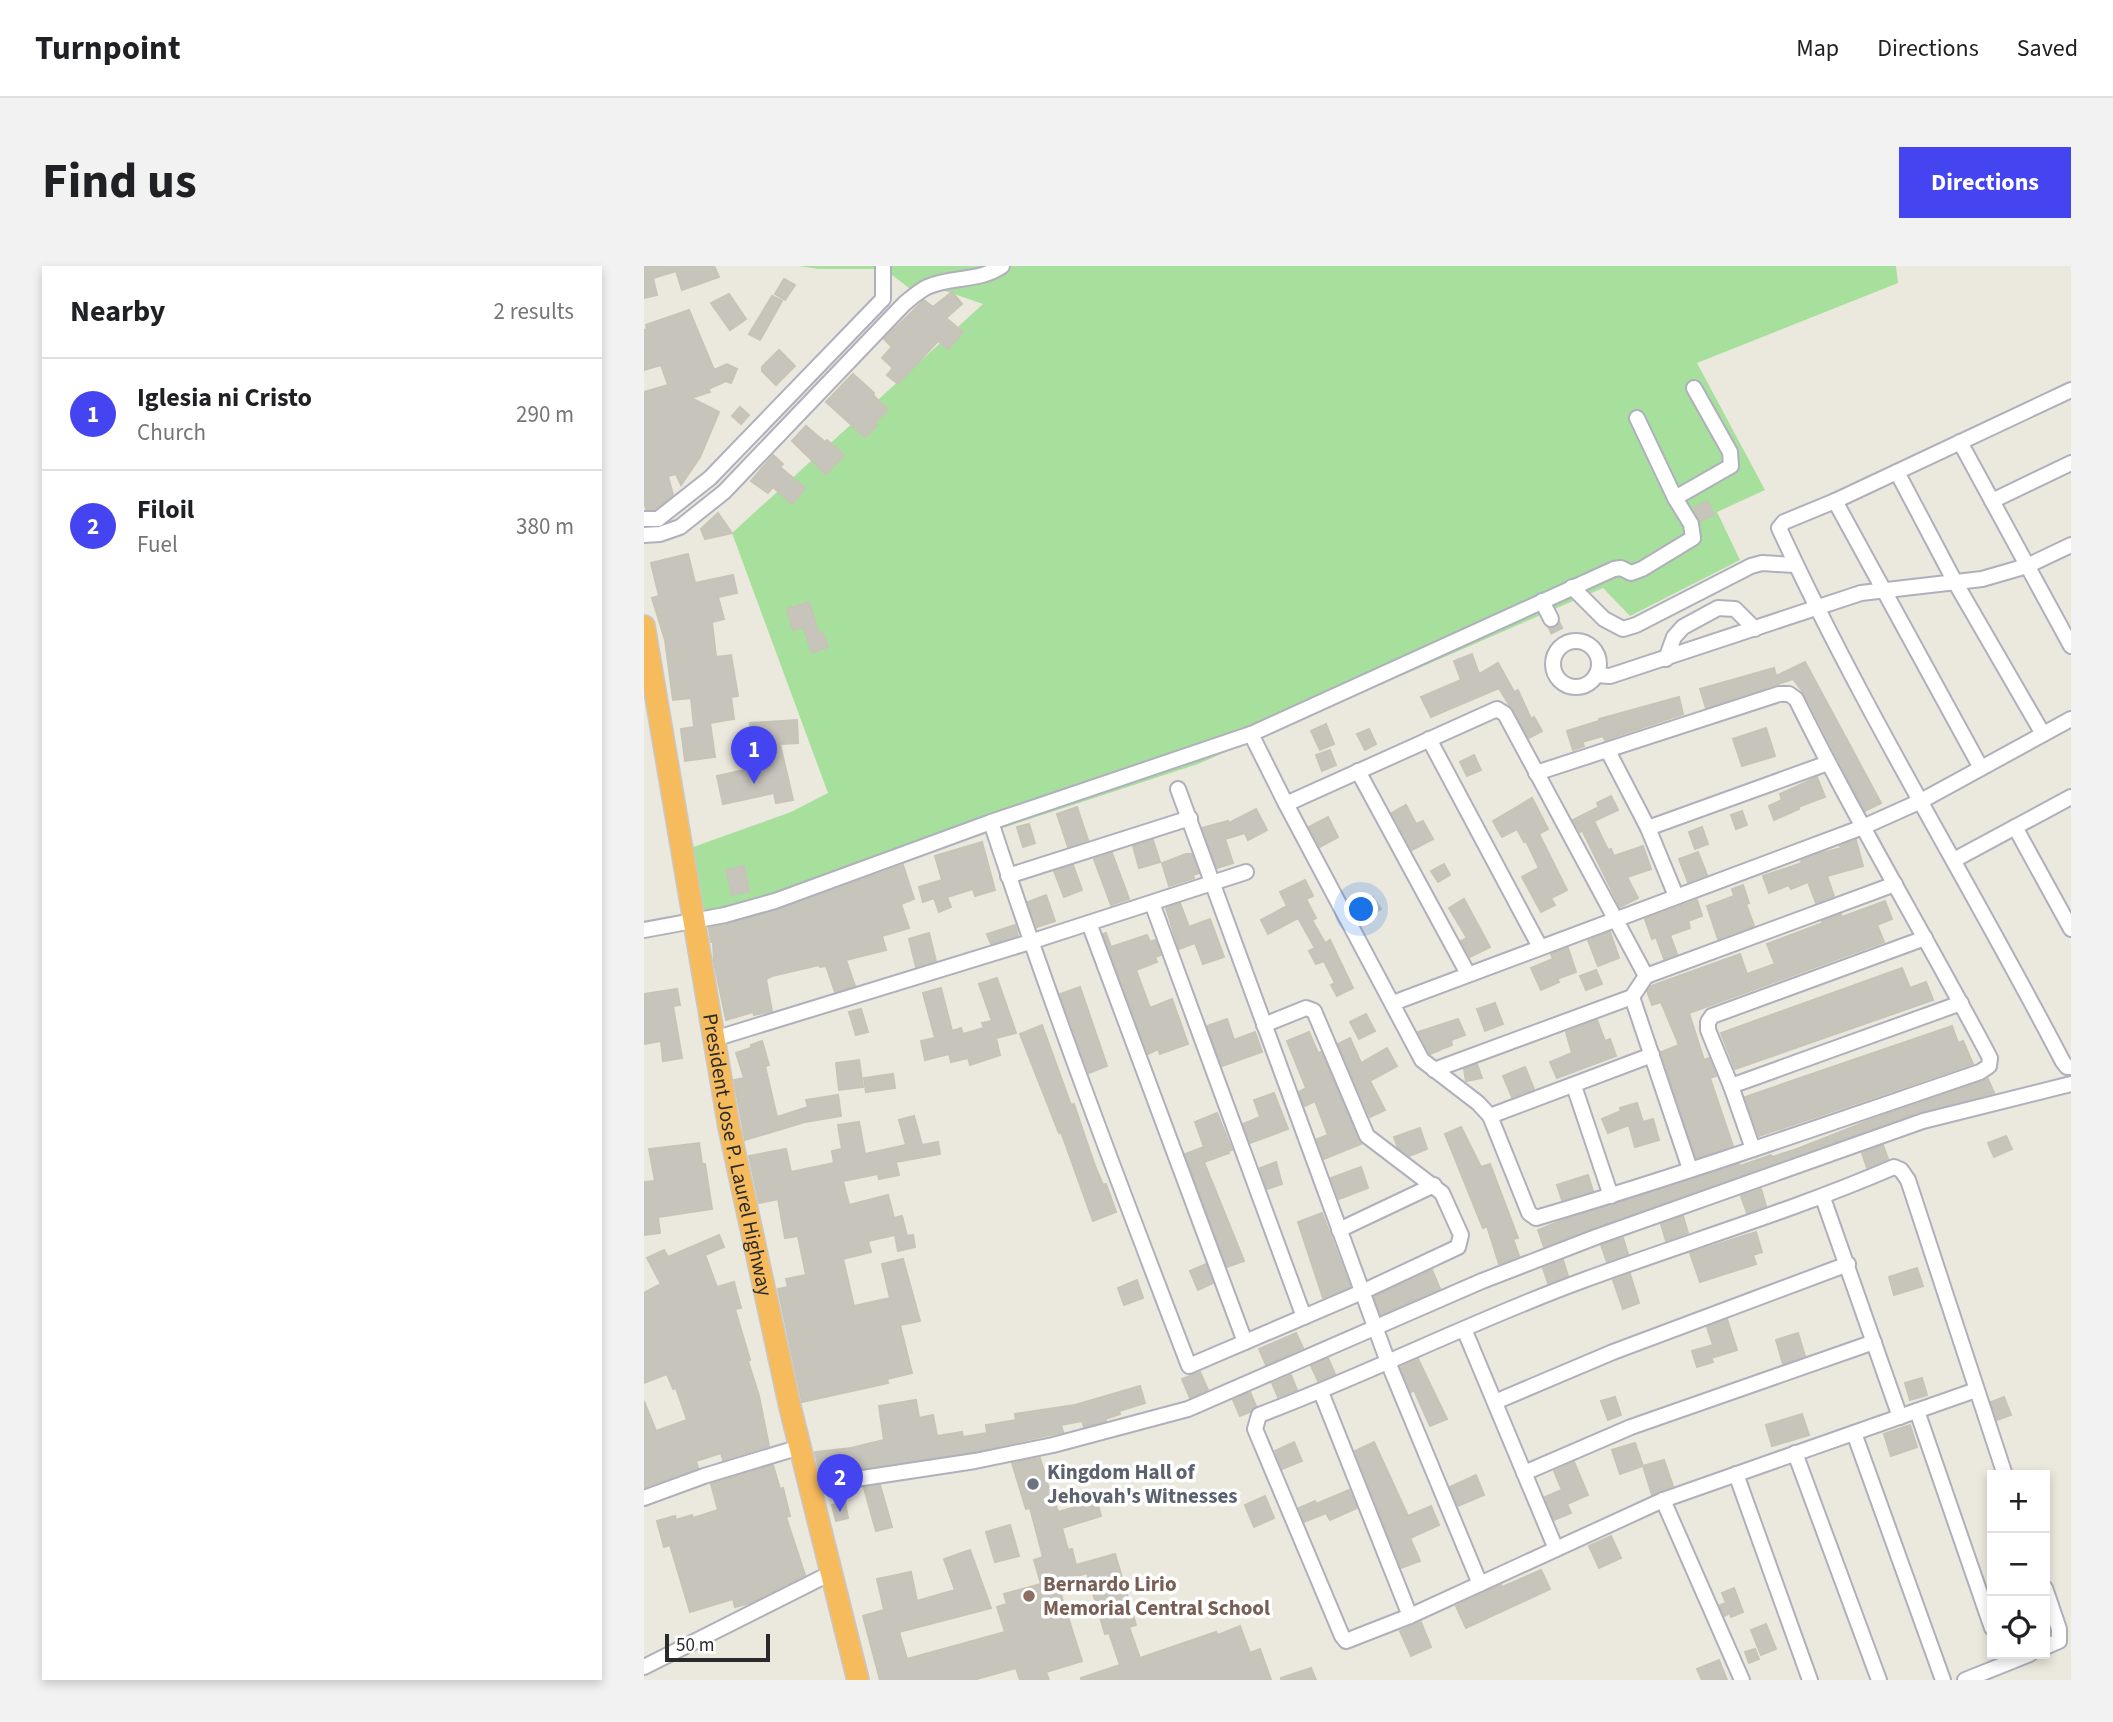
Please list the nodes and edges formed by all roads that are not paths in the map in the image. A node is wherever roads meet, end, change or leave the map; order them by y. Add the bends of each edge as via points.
1 (883, 266) edge
2 (1002, 266) edge
3 (883, 299) junction
4 (897, 311) junction
5 (1694, 388) dead end
6 (2071, 390) edge
7 (1637, 418) dead end
8 (1960, 442) junction
9 (2071, 463) edge
10 (1897, 472) junction
11 (1675, 498) junction
12 (1835, 501) junction
13 (1992, 501) junction
14 (644, 519) edge
15 (644, 535) edge
16 (2071, 545) edge
17 (1794, 565) junction
18 (2027, 566) junction
19 (1955, 582) junction
20 (1572, 587) junction
21 (1882, 590) junction
22 (1542, 601) junction
23 (1816, 608) junction
24 (1551, 620) tunnel mouth
25 (644, 626) edge
26 (1755, 629) junction
27 (2070, 642) edge
28 (1666, 659) junction
29 (1596, 675) junction
30 (2071, 719) edge
31 (1251, 734) junction
32 (2043, 734) junction
33 (1429, 739) junction
34 (1608, 751) junction
35 (1828, 763) junction
36 (1981, 768) junction
37 (1358, 771) junction
38 (1536, 773) junction
39 (1178, 789) dead end
40 (2071, 797) edge
41 (1921, 802) junction
42 (1286, 804) junction
43 (1190, 818) junction
44 (991, 822) junction
45 (1863, 827) junction
46 (2015, 827) junction
47 (1648, 828) junction
48 (1954, 860) junction
49 (1246, 872) dead end
50 (1008, 876) junction
51 (1214, 883) junction
52 (1895, 884) junction
53 (1676, 896) junction
54 (1152, 903) junction
55 (1614, 918) junction
56 (693, 921) junction
57 (1089, 923) junction
58 (2071, 929) edge
59 (644, 930) edge
60 (1925, 938) junction
61 (1030, 942) junction
62 (1540, 947) junction
63 (1468, 974) junction
64 (1646, 976) junction
65 (1632, 997) junction
66 (1393, 1003) junction
67 (1961, 1003) junction
68 (1264, 1025) junction
69 (714, 1039) junction
70 (1652, 1055) junction
71 (2071, 1067) edge
72 (1434, 1070) junction
73 (2071, 1084) edge
74 (1574, 1086) junction
75 (1731, 1086) junction
76 (1490, 1116) junction
77 (1754, 1149) junction
78 (1690, 1169) junction
79 (1434, 1185) junction
80 (1611, 1196) junction
81 (1823, 1198) junction
82 (1339, 1230) junction
83 (1847, 1264) junction
84 (1363, 1292) junction
85 (1304, 1317) junction
86 (1376, 1327) junction
87 (1464, 1329) junction
88 (1245, 1342) junction
89 (1874, 1342) junction
90 (1388, 1362) junction
91 (1976, 1390) junction
92 (1321, 1392) junction
93 (1494, 1402) junction
94 (1917, 1411) junction
95 (1900, 1417) junction
96 (1854, 1433) junction
97 (800, 1447) junction
98 (1795, 1454) junction
99 (2003, 1470) edge
100 (1524, 1473) junction
101 (1736, 1474) junction
102 (810, 1486) junction
103 (644, 1498) edge
104 (1663, 1500) junction
105 (1556, 1549) junction
106 (831, 1573) junction
107 (1480, 1584) junction
108 (2050, 1603) edge
109 (1987, 1614) edge
110 (1410, 1616) junction
111 (2050, 1645) edge
112 (2003, 1659) edge
113 (644, 1667) edge
114 (858, 1680) edge
115 (1742, 1680) edge
116 (1810, 1680) edge
117 (1879, 1680) edge
118 (1943, 1680) edge
119 (1965, 1680) edge

1 - 3 street
2 - 4 street via 925,288
3 - 4 street
3 - 14 street via 710,478 658,519
4 - 15 street via 724,492 680,527
5 - 11 street via 1731,452 1731,466
6 - 8 street
7 - 11 street
8 - 10 street
8 - 13 street
9 - 13 street
10 - 12 street
10 - 19 street
11 - 20 street via 1691,524 1693,538 1642,569 1631,573 1614,569
12 - 17 street via 1779,528
12 - 21 street
13 - 18 street
16 - 18 street
17 - 20 street via 1751,566 1623,629 1604,619
17 - 23 street
18 - 19 street
18 - 27 street
19 - 21 street
19 - 32 street
20 - 22 street
21 - 23 street
21 - 36 street
22 - 24 street
22 - 31 street
23 - 26 street
23 - 41 street
25 - 56 highway, President Jose P. Laurel Highway
26 - 28 street
26 - 28 street via 1735,609 1717,608 1683,627
28 - 29 street via 1611,676
29 - 29 street via 1588,684 1565,685 1553,665 1561,640 1587,643 1599,663
30 - 32 street
31 - 42 street
31 - 44 street
32 - 36 street
33 - 37 street
33 - 38 street via 1497,709 1505,714
33 - 62 street
34 - 35 street via 1790,694
34 - 38 street
34 - 47 street
35 - 45 street
35 - 47 street
36 - 41 street
37 - 42 street
37 - 63 street
38 - 55 street
39 - 43 street
40 - 46 street
41 - 45 street
41 - 48 street
42 - 66 street
43 - 50 street
43 - 51 street
44 - 50 street
44 - 56 street via 775,901
45 - 52 street
45 - 53 street
46 - 48 street
46 - 58 street
47 - 53 street
48 - 71 street via 2063,1062
49 - 51 street
50 - 61 street
51 - 54 street
51 - 68 street
52 - 60 street
52 - 64 street
53 - 55 street
54 - 57 street
54 - 85 street
55 - 62 street
55 - 64 street
56 - 59 street
56 - 69 highway, President Jose P. Laurel Highway
57 - 61 street
57 - 88 street
60 - 67 street
60 - 75 street via 1712,1016 1708,1030
61 - 69 street
61 - 88 street via 1189,1366
62 - 63 street
63 - 66 street
64 - 65 street
65 - 70 street
65 - 72 street
66 - 72 street via 1422,1060
67 - 75 street
67 - 77 street via 1990,1058 1989,1066
68 - 79 street via 1306,1008 1314,1011 1367,1136
68 - 82 street
69 - 97 highway, President Jose P. Laurel Highway via 746,1209
70 - 74 street
70 - 78 street
72 - 76 street
73 - 86 street via 1910,1126 1596,1237
74 - 76 street
74 - 80 street
75 - 77 street
76 - 80 street via 1529,1213 1536,1218
77 - 78 street
78 - 80 street
79 - 82 street
79 - 84 street via 1461,1235 1458,1247
81 - 83 street
81 - 87 street via 1582,1281
81 - 91 street via 1894,1167 1901,1170
82 - 84 street
83 - 89 street
83 - 93 street
84 - 85 street
84 - 86 street
85 - 88 street
86 - 90 street
86 - 102 street via 1188,1409 988,1459
87 - 90 street
87 - 93 street
89 - 95 street
89 - 100 street via 1631,1427
90 - 92 street
90 - 107 street
91 - 94 street
91 - 99 street
92 - 110 street
92 - 110 street via 1259,1415 1255,1429 1346,1641
93 - 100 street
94 - 95 street
94 - 109 street
95 - 96 street
96 - 98 street
96 - 118 street
97 - 102 highway, President Jose P. Laurel Highway
97 - 103 street
98 - 101 street
98 - 117 street
100 - 105 street
101 - 104 street
101 - 116 street
102 - 106 highway, President Jose P. Laurel Highway
104 - 105 street
104 - 115 street
105 - 107 street
106 - 113 street
106 - 114 highway, President Jose P. Laurel Highway
107 - 110 street
108 - 111 street via 2059,1641
112 - 119 street

